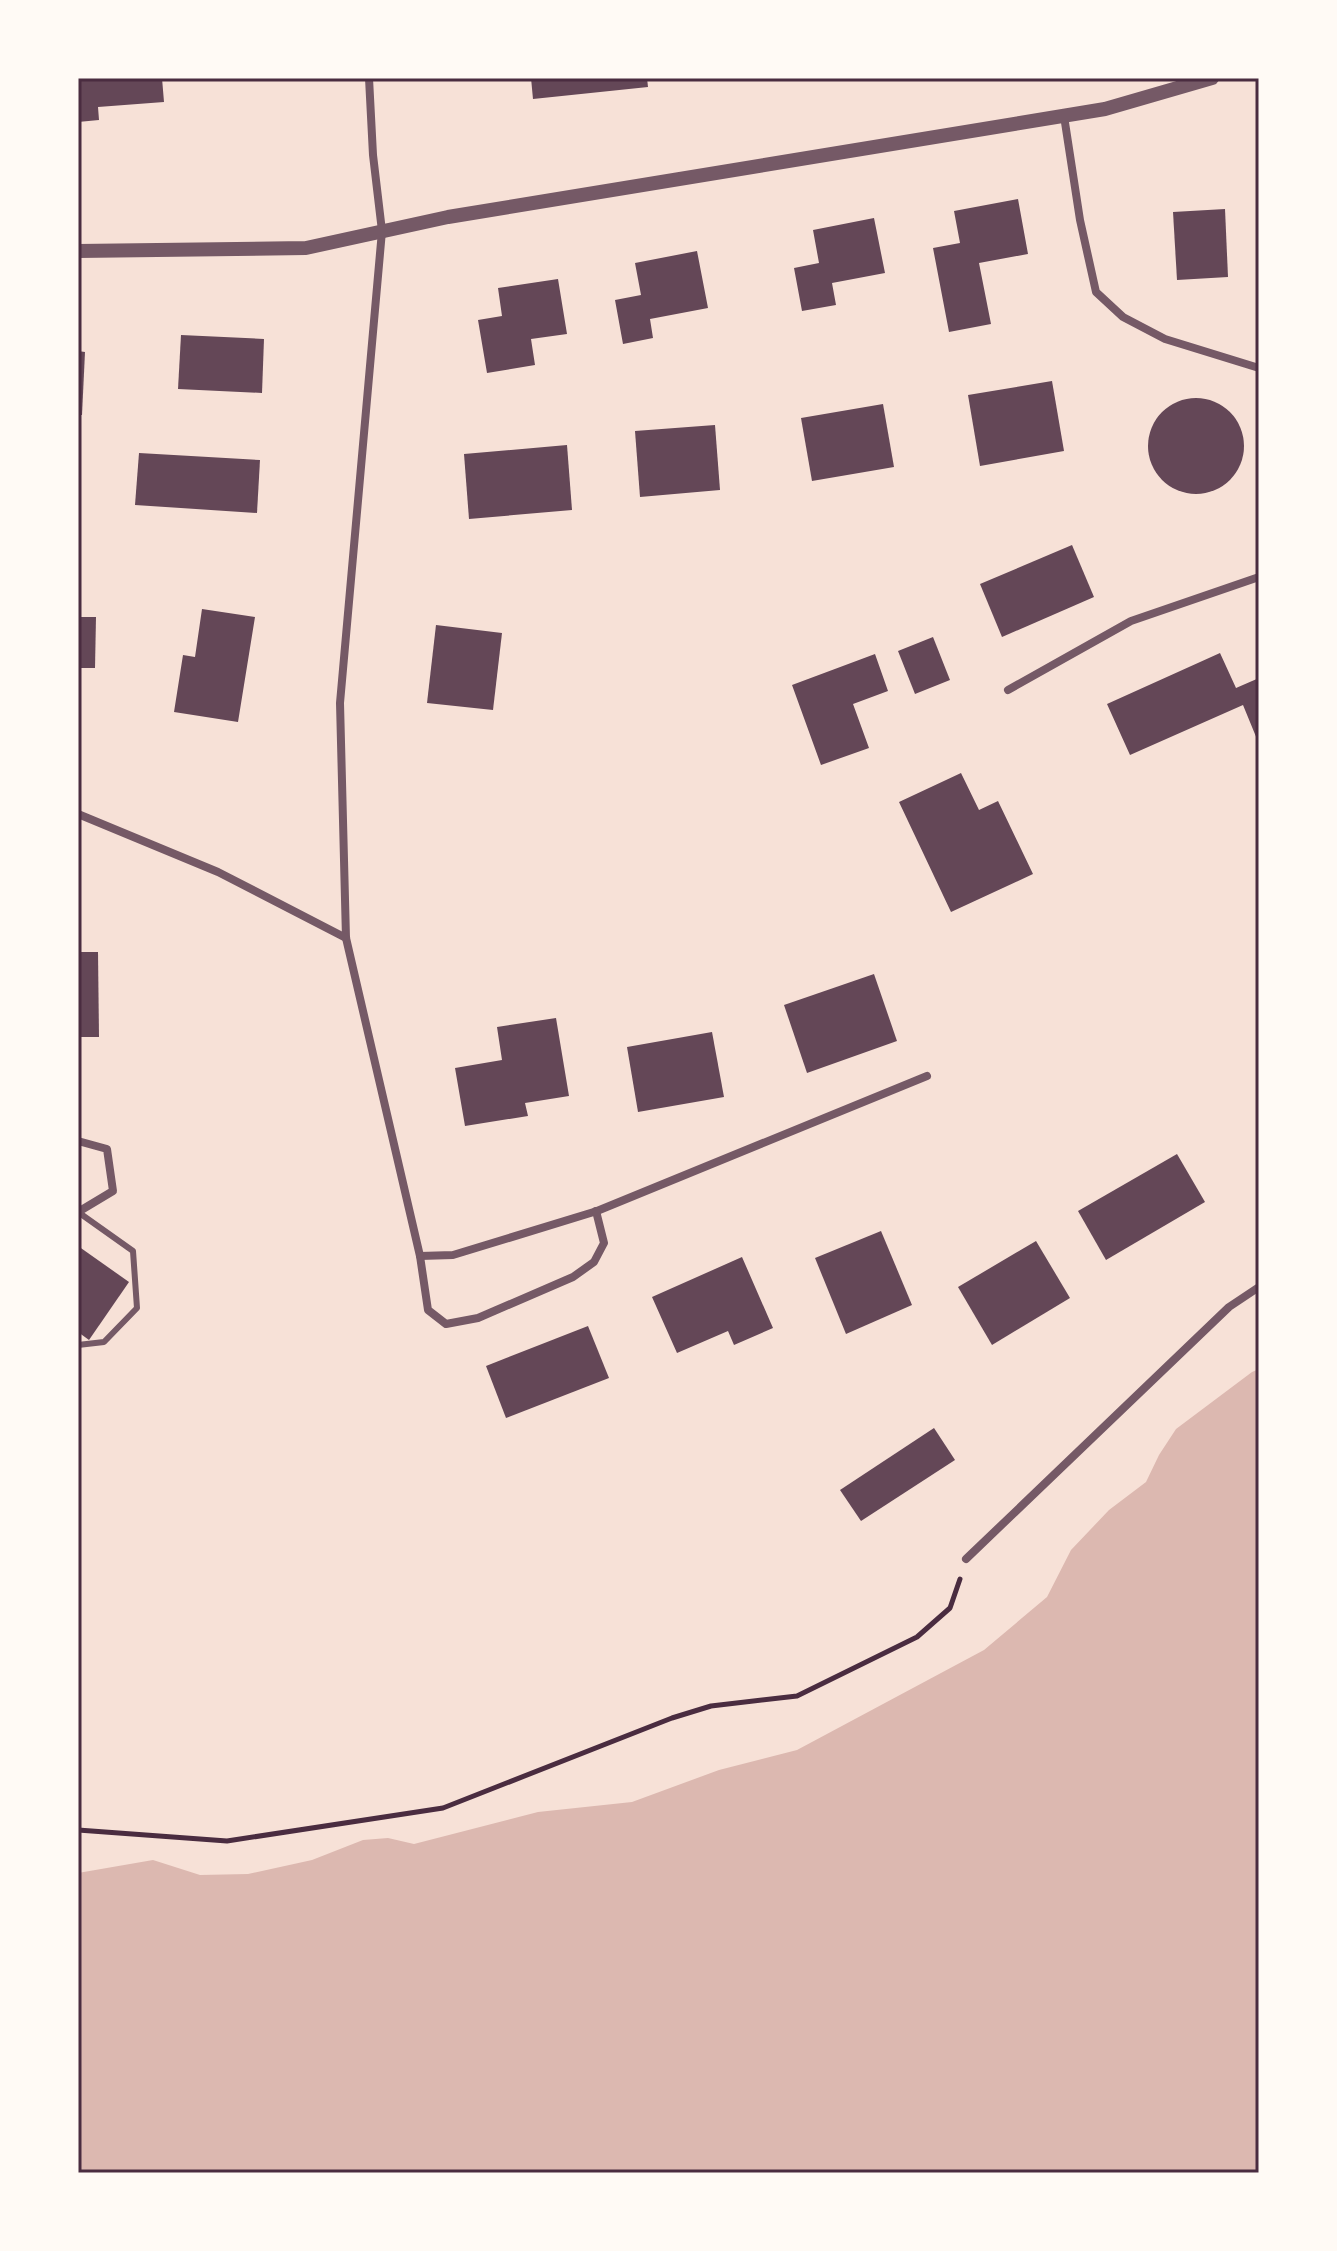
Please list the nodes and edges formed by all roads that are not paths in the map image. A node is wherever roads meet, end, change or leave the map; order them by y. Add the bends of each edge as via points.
1 (369, 78) edge
2 (1212, 78) edge
3 (1064, 116) junction
4 (382, 231) junction
5 (78, 251) edge
6 (1259, 368) edge
7 (1259, 577) edge
8 (1008, 690) dead end
9 (78, 814) edge
10 (346, 938) junction
11 (927, 1076) dead end
12 (78, 1141) edge
13 (596, 1211) junction
14 (78, 1212) edge
15 (420, 1256) junction
16 (1259, 1287) edge
17 (78, 1345) edge
18 (966, 1559) road end

1 - 4 street
2 - 3 street
3 - 4 street
3 - 6 street via 1096,292 1123,317 1165,339
4 - 5 street via 306,248
4 - 10 street via 340,703
7 - 8 street via 1131,621
9 - 10 street via 218,872
10 - 15 street
11 - 13 street
12 - 14 street via 107,1149 113,1191
13 - 15 street via 453,1255
13 - 15 street via 604,1243 594,1262 573,1277 478,1318 446,1324 428,1310
14 - 17 lane via 133,1251 137,1308 104,1342
16 - 18 street via 1229,1307

